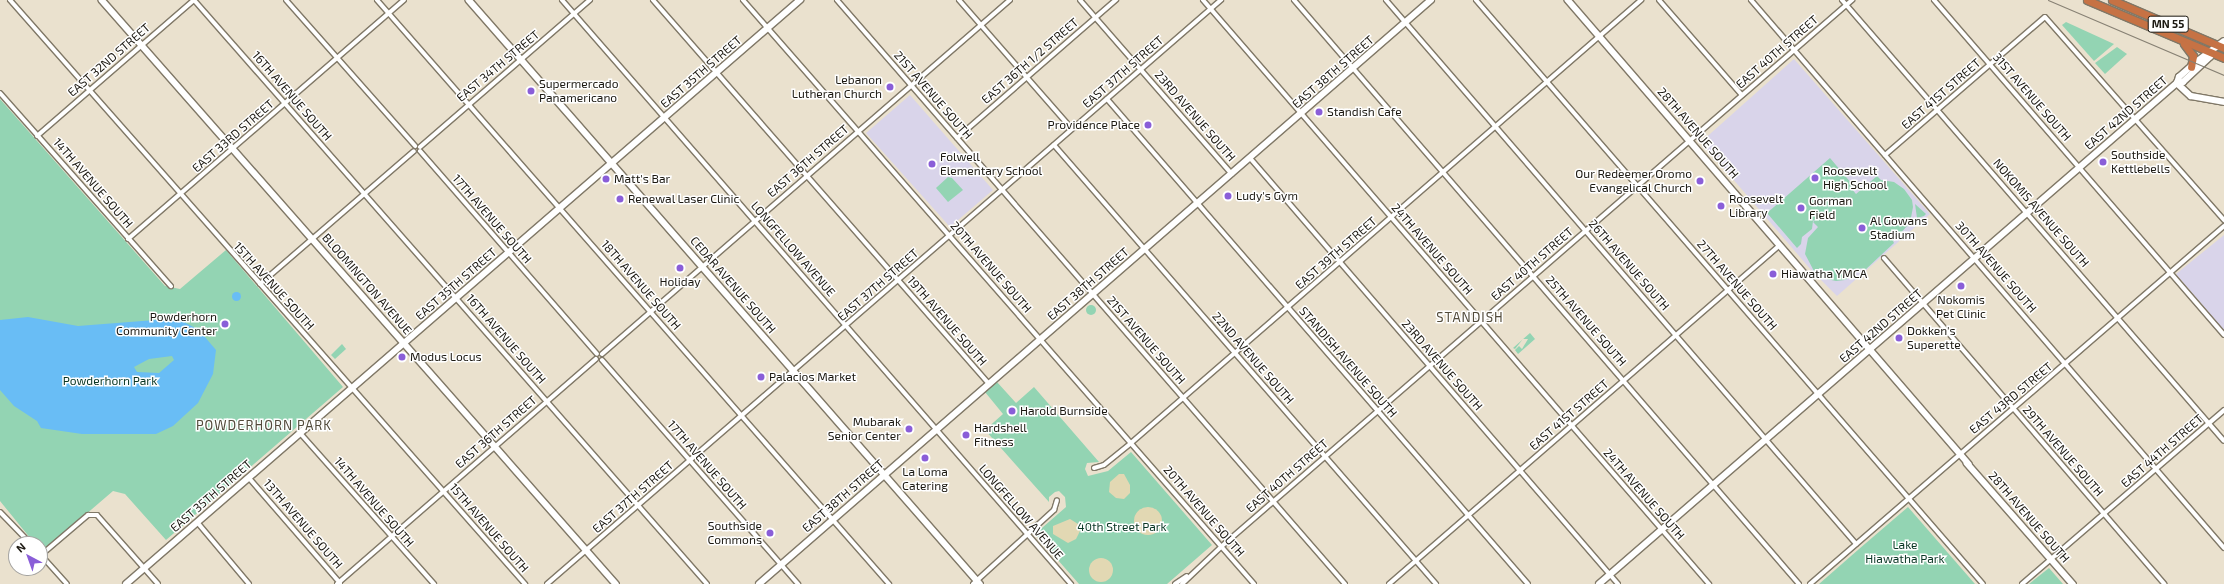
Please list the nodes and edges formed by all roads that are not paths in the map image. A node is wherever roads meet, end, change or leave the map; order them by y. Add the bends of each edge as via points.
1 (10, 0) edge
2 (102, 0) edge
3 (194, 0) edge
4 (286, 0) edge
5 (377, 0) edge
6 (404, 0) edge
7 (468, 0) edge
8 (562, 0) edge
9 (590, 0) edge
10 (653, 0) edge
11 (743, 0) edge
12 (800, 0) edge
13 (837, 0) edge
14 (959, 0) edge
15 (1010, 0) edge
16 (1080, 0) edge
17 (1116, 0) edge
18 (1203, 0) edge
19 (1221, 0) edge
20 (1294, 0) edge
21 (1386, 0) edge
22 (1431, 0) edge
23 (1476, 0) edge
24 (1568, 0) edge
25 (1641, 0) edge
26 (1659, 0) edge
27 (1751, 0) edge
28 (1842, 0) edge
29 (1852, 0) edge
30 (1934, 0) edge
31 (2087, 0) edge
32 (2112, 0) edge
33 (1846, 5) junction
34 (1211, 9) junction
35 (388, 14) junction
36 (574, 14) junction
37 (1096, 18) junction
38 (1405, 22) junction
39 (981, 25) junction
40 (768, 28) junction
41 (1599, 36) junction
42 (2176, 37) junction
43 (2222, 45) edge
44 (142, 46) junction
45 (1794, 50) junction
46 (2211, 52) junction
47 (2224, 58) edge
48 (337, 59) junction
49 (521, 60) junction
50 (1990, 64) junction
51 (2191, 67) junction
52 (1354, 68) junction
53 (1141, 70) junction
54 (716, 73) junction
55 (1026, 78) junction
56 (1548, 82) junction
57 (2177, 83) junction
58 (912, 86) junction
59 (90, 91) junction
60 (0, 93) edge
61 (1742, 95) junction
62 (1107, 99) junction
63 (2224, 102) edge
64 (285, 104) junction
65 (469, 104) junction
66 (1937, 110) junction
67 (1302, 113) junction
68 (665, 117) junction
69 (2136, 119) junction
70 (1495, 127) junction
71 (1072, 130) junction
72 (858, 132) junction
73 (37, 136) junction
74 (957, 138) junction
75 (1690, 141) junction
76 (1054, 145) junction
77 (415, 146) junction
78 (234, 149) junction
79 (420, 149) junction
80 (414, 151) junction
81 (1886, 154) junction
82 (1250, 158) junction
83 (612, 163) junction
84 (2080, 168) junction
85 (1444, 172) junction
86 (1232, 174) junction
87 (806, 176) junction
88 (1638, 186) junction
89 (1002, 190) junction
90 (182, 194) junction
91 (365, 194) junction
92 (1197, 204) junction
93 (560, 208) junction
94 (2028, 214) junction
95 (1392, 217) junction
96 (2224, 220) edge
97 (755, 221) junction
98 (2224, 226) edge
99 (1586, 231) junction
100 (950, 235) junction
101 (128, 239) junction
102 (313, 239) junction
103 (1780, 245) junction
104 (1145, 249) junction
105 (508, 253) junction
106 (1884, 258) dead end
107 (1976, 258) junction
108 (1340, 262) junction
109 (703, 267) junction
110 (2171, 274) junction
111 (1534, 276) junction
112 (898, 280) junction
113 (260, 284) junction
114 (171, 286) dead end
115 (1728, 290) junction
116 (1093, 294) junction
117 (456, 298) junction
118 (1923, 304) junction
119 (1288, 308) junction
120 (651, 312) junction
121 (2119, 319) junction
122 (1481, 321) junction
123 (846, 325) junction
124 (1676, 335) junction
125 (2224, 335) edge
126 (1041, 339) junction
127 (404, 343) junction
128 (1871, 349) junction
129 (1236, 352) junction
130 (599, 354) junction
131 (596, 359) junction
132 (602, 360) junction
133 (2066, 364) junction
134 (1430, 367) junction
135 (794, 371) junction
136 (1624, 380) junction
137 (989, 384) junction
138 (352, 388) junction
139 (1819, 394) junction
140 (1183, 398) junction
141 (547, 401) junction
142 (2013, 409) junction
143 (2224, 410) edge
144 (1378, 411) junction
145 (742, 416) junction
146 (2209, 423) junction
147 (1572, 426) junction
148 (938, 429) junction
149 (300, 433) junction
150 (1767, 440) junction
151 (2224, 441) edge
152 (1131, 443) junction
153 (495, 447) junction
154 (1961, 454) junction
155 (1326, 457) junction
156 (690, 461) junction
157 (1094, 468) dead end
158 (2156, 468) junction
159 (1520, 471) junction
160 (885, 475) junction
161 (249, 478) junction
162 (1714, 484) junction
163 (443, 492) junction
164 (1910, 498) junction
165 (1057, 500) dead end
166 (1274, 502) junction
167 (638, 505) junction
168 (0, 512) edge
169 (2104, 514) junction
170 (1468, 516) junction
171 (833, 520) junction
172 (197, 522) junction
173 (1662, 530) junction
174 (1027, 534) junction
175 (23, 536) edge
176 (392, 536) junction
177 (1856, 544) junction
178 (1222, 546) junction
179 (2224, 548) edge
180 (48, 549) edge
181 (586, 550) junction
182 (2051, 559) junction
183 (1416, 561) junction
184 (48, 563) edge
185 (781, 565) junction
186 (144, 568) junction
187 (1610, 574) junction
188 (1189, 575) junction
189 (976, 582) edge
190 (339, 583) edge
191 (67, 584) edge
192 (126, 584) edge
193 (158, 584) edge
194 (249, 584) edge
195 (434, 584) edge
196 (525, 584) edge
197 (547, 584) edge
198 (616, 584) edge
199 (707, 584) edge
200 (759, 584) edge
201 (798, 584) edge
202 (889, 584) edge
203 (1071, 584) edge
204 (1175, 584) edge
205 (1182, 584) edge
206 (1254, 584) edge
207 (1345, 584) edge
208 (1389, 584) edge
209 (1436, 584) edge
210 (1528, 584) edge
211 (1598, 584) edge
212 (1618, 584) edge
213 (1709, 584) edge
214 (1799, 584) edge
215 (1810, 584) edge
216 (1983, 584) edge
217 (2022, 584) edge
218 (2073, 584) edge
219 (2164, 584) edge

1 - 59 street, 15TH AVENUE SOUTH
2 - 44 street, BLOOMINGTON AVENUE
3 - 44 street, EAST 32ND STREET
3 - 64 street, 16TH AVENUE SOUTH
4 - 48 street
5 - 35 street, 18TH AVENUE SOUTH
6 - 35 street, EAST 33RD STREET
7 - 49 street, CEDAR AVENUE SOUTH
8 - 36 street, LONGFELLOW AVENUE
9 - 36 street, EAST 34TH STREET
10 - 54 street, 19TH AVENUE SOUTH
11 - 40 street, 20TH AVENUE SOUTH
12 - 40 street, EAST 35TH STREET
13 - 58 street, 21ST AVENUE SOUTH
14 - 39 street
15 - 39 street, EAST 36TH STREET
16 - 37 street, 23RD AVENUE SOUTH
17 - 37 street, EAST 36TH 1/2 STREET
18 - 34 street, 24TH AVENUE SOUTH
19 - 34 street, EAST 37TH STREET
20 - 52 street, 25TH AVENUE SOUTH
21 - 38 street, 26TH AVENUE SOUTH
22 - 38 street, EAST 38TH STREET
23 - 56 street, 27TH AVENUE SOUTH
24 - 41 street, 28TH AVENUE SOUTH
25 - 41 street, EAST 39TH STREET
26 - 61 street
27 - 45 street, 30TH AVENUE SOUTH
28 - 33 street, NOKOMIS AVENUE SOUTH
29 - 33 street, EAST 40TH STREET
30 - 50 street, 31ST AVENUE SOUTH
31 - 42 highway, MN 55
32 - 43 highway, MN 55
33 - 45 street, EAST 40TH STREET
33 - 66 street, NOKOMIS AVENUE SOUTH
34 - 53 street, EAST 37TH STREET
34 - 67 street, 24TH AVENUE SOUTH
35 - 48 street, EAST 33RD STREET
35 - 65 street, 18TH AVENUE SOUTH
36 - 49 street, EAST 34TH STREET
36 - 68 street, LONGFELLOW AVENUE
37 - 53 street, 23RD AVENUE SOUTH
37 - 55 street, EAST 36TH 1/2 STREET
38 - 52 street, EAST 38TH STREET
38 - 70 street, 26TH AVENUE SOUTH
39 - 55 street
39 - 58 street, EAST 36TH STREET
40 - 54 street, EAST 35TH STREET
40 - 72 street, 20TH AVENUE SOUTH
41 - 56 street, EAST 39TH STREET
41 - 75 street, 28TH AVENUE SOUTH
42 - 46 highway, MN 55
42 - 51 highway via 2192,52
43 - 46 street, EAST 42ND STREET
44 - 59 street, EAST 32ND STREET
44 - 78 street, BLOOMINGTON AVENUE
45 - 61 street, EAST 40TH STREET
45 - 81 street, 30TH AVENUE SOUTH
46 - 47 highway, MN 55
46 - 51 street, EAST 42ND STREET
46 - 57 street, EAST 42ND STREET via 2208,59 2182,82
48 - 64 street, EAST 33RD STREET
48 - 77 street
49 - 65 street, EAST 34TH STREET
49 - 83 street, CEDAR AVENUE SOUTH
50 - 66 street, EAST 41ST STREET
50 - 69 street, EAST 41ST STREET via 2045,17
50 - 84 street, 31ST AVENUE SOUTH
51 - 57 street, EAST 42ND STREET
52 - 67 street, EAST 38TH STREET
52 - 85 street, 25TH AVENUE SOUTH
53 - 62 street, EAST 37TH STREET
53 - 86 street, 23RD AVENUE SOUTH
54 - 68 street, EAST 35TH STREET
54 - 87 street, 19TH AVENUE SOUTH
55 - 71 street
55 - 74 street, EAST 36TH 1/2 STREET
56 - 70 street, EAST 39TH STREET
56 - 88 street, 27TH AVENUE SOUTH
57 - 63 street via 2191,96
57 - 69 street, EAST 42ND STREET
58 - 72 street, EAST 36TH STREET
58 - 74 street, 21ST AVENUE SOUTH
59 - 73 street, EAST 32ND STREET
59 - 90 street, 15TH AVENUE SOUTH
60 - 73 street, 14TH AVENUE SOUTH
61 - 75 street, EAST 40TH STREET
62 - 71 street, EAST 37TH STREET
62 - 92 street, STANDISH AVENUE SOUTH
64 - 78 street, EAST 33RD STREET
64 - 91 street, 16TH AVENUE SOUTH
65 - 79 street, EAST 34TH STREET
65 - 93 street, 18TH AVENUE SOUTH
66 - 81 street, EAST 41ST STREET
66 - 94 street, NOKOMIS AVENUE SOUTH
67 - 82 street, EAST 38TH STREET
67 - 95 street, 24TH AVENUE SOUTH
68 - 83 street, EAST 35TH STREET
68 - 97 street, LONGFELLOW AVENUE
69 - 84 street, EAST 42ND STREET
69 - 96 street
70 - 85 street, EAST 39TH STREET
70 - 99 street, 26TH AVENUE SOUTH
71 - 76 street, EAST 37TH STREET
72 - 87 street, EAST 36TH STREET
72 - 100 street, 20TH AVENUE SOUTH
73 - 101 street, 14TH AVENUE SOUTH
74 - 89 street, 21ST AVENUE SOUTH
75 - 88 street, EAST 40TH STREET
75 - 103 street, 28TH AVENUE SOUTH
76 - 89 street, EAST 37TH STREET
76 - 104 street, 22ND AVENUE SOUTH
77 - 79 street
77 - 80 street
78 - 90 street, EAST 33RD STREET
78 - 102 street, BLOOMINGTON AVENUE
79 - 80 street
79 - 105 street, 17TH AVENUE SOUTH
80 - 91 street
81 - 107 street, 30TH AVENUE SOUTH
82 - 86 street, EAST 38TH STREET
82 - 108 street, 23RD AVENUE SOUTH
83 - 93 street, EAST 35TH STREET
83 - 109 street, CEDAR AVENUE SOUTH
84 - 94 street, EAST 42ND STREET
84 - 110 street, 31ST AVENUE SOUTH
85 - 95 street, EAST 39TH STREET
85 - 111 street, 25TH AVENUE SOUTH
86 - 92 street, EAST 38TH STREET
87 - 97 street, EAST 36TH STREET
87 - 112 street, 19TH AVENUE SOUTH
88 - 99 street, EAST 40TH STREET
88 - 115 street, 27TH AVENUE SOUTH
89 - 100 street, EAST 37TH STREET
89 - 116 street, 21ST AVENUE SOUTH
90 - 101 street, EAST 33RD STREET
90 - 113 street, 15TH AVENUE SOUTH
91 - 102 street
91 - 117 street, 16TH AVENUE SOUTH
92 - 104 street, EAST 38TH STREET
92 - 119 street, STANDISH AVENUE SOUTH
93 - 105 street, EAST 35TH STREET
93 - 120 street, 18TH AVENUE SOUTH
94 - 107 street, EAST 42ND STREET
94 - 121 street, NOKOMIS AVENUE SOUTH
95 - 108 street, EAST 39TH STREET
95 - 122 street, 24TH AVENUE SOUTH
97 - 109 street, EAST 36TH STREET
97 - 123 street, LONGFELLOW AVENUE
98 - 110 street, EAST 43RD STREET
99 - 111 street, EAST 40TH STREET
99 - 124 street, 26TH AVENUE SOUTH
100 - 112 street, EAST 37TH STREET
100 - 126 street, 20TH AVENUE SOUTH
101 - 114 street, 14TH AVENUE SOUTH
102 - 113 street
102 - 127 street, BLOOMINGTON AVENUE
103 - 115 street, EAST 41ST STREET
103 - 128 street, 28TH AVENUE SOUTH
104 - 116 street, EAST 38TH STREET
104 - 129 street, 22ND AVENUE SOUTH
105 - 117 street, EAST 35TH STREET
105 - 130 street, 17TH AVENUE SOUTH
106 - 118 street, 29TH AVENUE SOUTH
107 - 118 street, EAST 42ND STREET
107 - 133 street, 30TH AVENUE SOUTH
108 - 119 street, EAST 39TH STREET
108 - 134 street, 23RD AVENUE SOUTH
109 - 120 street, EAST 36TH STREET
109 - 135 street, CEDAR AVENUE SOUTH
110 - 121 street, EAST 43RD STREET
110 - 125 street, 31ST AVENUE SOUTH
111 - 122 street, EAST 40TH STREET
111 - 136 street, 25TH AVENUE SOUTH
112 - 123 street, EAST 37TH STREET
112 - 137 street, 19TH AVENUE SOUTH
113 - 138 street, 15TH AVENUE SOUTH
115 - 124 street, EAST 41ST STREET
115 - 139 street, 27TH AVENUE SOUTH
116 - 126 street, EAST 38TH STREET
116 - 140 street, 21ST AVENUE SOUTH
117 - 127 street, EAST 35TH STREET
117 - 141 street, 16TH AVENUE SOUTH
118 - 128 street, EAST 42ND STREET
118 - 142 street, 29TH AVENUE SOUTH
119 - 129 street, EAST 39TH STREET
119 - 144 street, STANDISH AVENUE SOUTH
120 - 130 street, EAST 36TH STREET
120 - 145 street, 18TH AVENUE SOUTH
121 - 133 street, EAST 43RD STREET
121 - 146 street, NOKOMIS AVENUE SOUTH
122 - 134 street, EAST 40TH STREET
122 - 147 street, 24TH AVENUE SOUTH
123 - 135 street, EAST 37TH STREET
123 - 148 street, LONGFELLOW AVENUE
124 - 136 street, EAST 41ST STREET
124 - 150 street, 26TH AVENUE SOUTH
126 - 137 street, EAST 38TH STREET
126 - 152 street, 20TH AVENUE SOUTH
127 - 138 street, EAST 35TH STREET
127 - 153 street, BLOOMINGTON AVENUE
128 - 139 street, EAST 42ND STREET
128 - 154 street, 28TH AVENUE SOUTH
129 - 140 street, EAST 39TH STREET
129 - 155 street, 22ND AVENUE SOUTH
130 - 131 street
130 - 132 street
131 - 132 street
131 - 141 street, EAST 36TH STREET
132 - 156 street, 17TH AVENUE SOUTH
133 - 142 street, EAST 43RD STREET
133 - 158 street, 30TH AVENUE SOUTH
134 - 144 street, EAST 40TH STREET
134 - 159 street, 23RD AVENUE SOUTH
135 - 145 street, EAST 37TH STREET
135 - 160 street, CEDAR AVENUE SOUTH
136 - 147 street, EAST 41ST STREET
136 - 162 street, 25TH AVENUE SOUTH
137 - 148 street, EAST 38TH STREET
138 - 149 street, EAST 35TH STREET
138 - 163 street, 15TH AVENUE SOUTH
139 - 150 street, EAST 42ND STREET
139 - 164 street, 27TH AVENUE SOUTH
140 - 152 street, EAST 39TH STREET
140 - 166 street, 21ST AVENUE SOUTH
141 - 153 street, EAST 36TH STREET
141 - 167 street, 16TH AVENUE SOUTH
142 - 154 street, EAST 43RD STREET
142 - 169 street, 29TH AVENUE SOUTH
143 - 146 street, EAST 44TH STREET
144 - 155 street, EAST 40TH STREET
144 - 170 street, STANDISH AVENUE SOUTH
145 - 156 street, EAST 37TH STREET
145 - 171 street, 18TH AVENUE SOUTH
146 - 151 street, NOKOMIS AVENUE SOUTH
146 - 158 street, EAST 44TH STREET
147 - 159 street, EAST 41ST STREET
147 - 173 street, 24TH AVENUE SOUTH
148 - 160 street, EAST 38TH STREET
148 - 174 street, LONGFELLOW AVENUE
149 - 161 street, EAST 35TH STREET
149 - 176 street, 14TH AVENUE SOUTH
150 - 162 street, EAST 42ND STREET
150 - 177 street, 26TH AVENUE SOUTH
152 - 157 street, EAST 39TH STREET via 1104,465
152 - 178 street, 20TH AVENUE SOUTH
153 - 163 street, EAST 36TH STREET
153 - 181 street, BLOOMINGTON AVENUE
154 - 164 street, EAST 43RD STREET
154 - 182 street, 28TH AVENUE SOUTH
155 - 166 street, EAST 40TH STREET
155 - 183 street, 22ND AVENUE SOUTH
156 - 167 street, EAST 37TH STREET
156 - 185 street, 17TH AVENUE SOUTH
158 - 169 street, EAST 44TH STREET
158 - 179 street, 30TH AVENUE SOUTH
159 - 170 street, EAST 41ST STREET
159 - 187 street, 23RD AVENUE SOUTH
160 - 171 street, EAST 38TH STREET
160 - 189 street, CEDAR AVENUE SOUTH
161 - 172 street, EAST 35TH STREET
161 - 190 street, 13TH AVENUE SOUTH
162 - 173 street, EAST 42ND STREET
162 - 214 street, 25TH AVENUE SOUTH
163 - 176 street, EAST 36TH STREET
163 - 196 street, 15TH AVENUE SOUTH
164 - 177 street, EAST 43RD STREET
164 - 216 street, 27TH AVENUE SOUTH
165 - 174 street via 1054,510
166 - 178 street, EAST 40TH STREET
166 - 207 street, 21ST AVENUE SOUTH
167 - 181 street, EAST 37TH STREET
167 - 199 street, 16TH AVENUE SOUTH
168 - 175 street
169 - 182 street, EAST 44TH STREET
169 - 219 street, 29TH AVENUE SOUTH
170 - 183 street, EAST 41ST STREET
170 - 210 street, STANDISH AVENUE SOUTH
171 - 185 street, EAST 38TH STREET
171 - 202 street, 18TH AVENUE SOUTH
172 - 186 street, EAST 35TH STREET
172 - 194 street
173 - 187 street, EAST 42ND STREET
173 - 213 street, 24TH AVENUE SOUTH
174 - 189 street
174 - 203 street, LONGFELLOW AVENUE
176 - 190 street, EAST 36TH STREET
176 - 195 street, 14TH AVENUE SOUTH
177 - 215 street, EAST 43RD STREET
178 - 188 street, EAST 40TH STREET
178 - 206 street, 20TH AVENUE SOUTH
180 - 186 street via 88,515 93,514 97,515
181 - 197 street, EAST 37TH STREET
181 - 198 street, BLOOMINGTON AVENUE
182 - 217 street, EAST 44TH STREET
182 - 218 street, 28TH AVENUE SOUTH
183 - 208 street, EAST 41ST STREET
183 - 209 street, 22ND AVENUE SOUTH
184 - 191 street
185 - 200 street, EAST 38TH STREET
185 - 201 street, 17TH AVENUE SOUTH
186 - 192 street, EAST 35TH STREET
186 - 193 street
187 - 211 street, EAST 42ND STREET
187 - 212 street, 23RD AVENUE SOUTH
188 - 204 street, EAST 40TH STREET
188 - 205 street, EAST 40TH STREET

